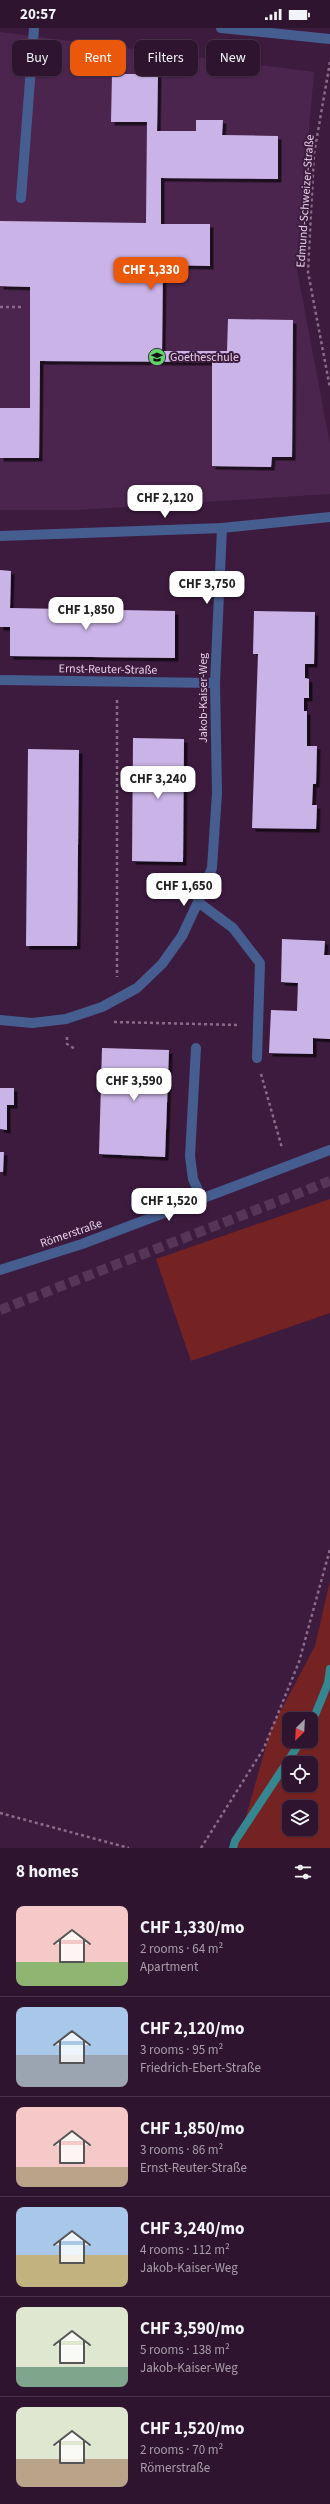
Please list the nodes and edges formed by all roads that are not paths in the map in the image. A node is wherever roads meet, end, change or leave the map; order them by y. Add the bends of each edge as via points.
1 (34, 28) edge
2 (221, 28) edge
3 (330, 39) edge
4 (21, 198) dead end
5 (330, 517) edge
6 (222, 528) junction
7 (0, 536) edge
8 (0, 680) edge
9 (215, 683) junction
10 (198, 902) junction
11 (0, 1020) edge
12 (196, 1048) dead end
13 (257, 1058) road end
14 (330, 1150) edge
15 (201, 1197) junction
16 (0, 1270) edge

1 - 4 street
2 - 3 street
5 - 6 street
6 - 7 street
6 - 9 street, Jakob-Kaiser-Weg
8 - 9 street, Ernst-Reuter-Straße
9 - 10 street, Jakob-Kaiser-Weg via 217,793 212,868
10 - 11 street, Jakob-Kaiser-Weg via 182,936 162,964 137,988 102,1007 66,1019 32,1023
10 - 13 street via 233,928 260,962
12 - 15 street via 190,1156 193,1179
14 - 15 street, Römerstraße
15 - 16 street, Römerstraße via 82,1244

